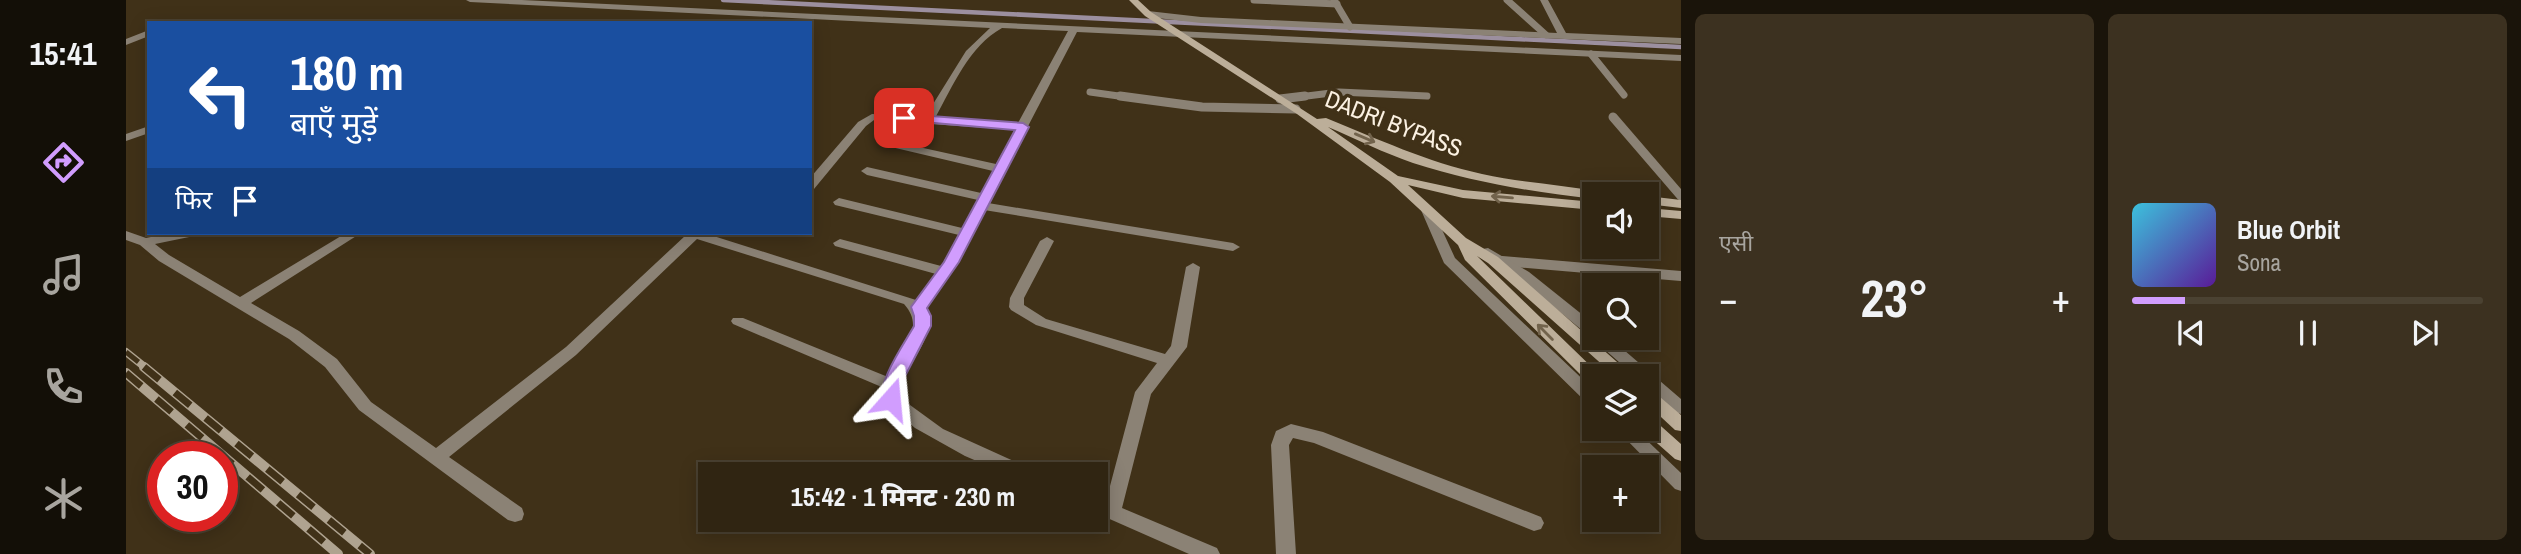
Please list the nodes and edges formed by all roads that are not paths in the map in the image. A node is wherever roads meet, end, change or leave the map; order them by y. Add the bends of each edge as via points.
1 (470, 0) edge
2 (1133, 0) edge
3 (1254, 0) edge
4 (1507, 0) edge
5 (1544, 0) edge
6 (1335, 2) edge
7 (694, 11) junction
8 (1152, 17) junction
9 (682, 21) edge
10 (1002, 24) junction
11 (1350, 27) junction
12 (1074, 28) junction
13 (147, 34) edge
14 (1180, 35) junction
15 (1546, 35) junction
16 (1563, 36) junction
17 (1681, 41) edge
18 (126, 42) edge
19 (1591, 54) junction
20 (1681, 58) edge
21 (1090, 92) dead end
22 (1624, 95) dead end
23 (1427, 96) dead end
24 (1280, 99) junction
25 (1298, 110) junction
26 (1613, 117) dead end
27 (929, 120) junction
28 (1023, 127) junction
29 (147, 130) edge
30 (126, 138) edge
31 (887, 143) dead end
32 (1001, 169) junction
33 (867, 171) dead end
34 (1394, 179) junction
35 (812, 184) edge
36 (1582, 194) edge
37 (1681, 196) edge
38 (1659, 201) edge
39 (839, 202) dead end
40 (984, 202) junction
41 (1681, 204) edge
42 (1582, 205) edge
43 (1427, 210) junction
44 (1659, 213) edge
45 (1681, 215) edge
46 (1445, 226) junction
47 (967, 233) junction
48 (126, 234) edge
49 (179, 235) edge
50 (352, 235) edge
51 (691, 235) edge
52 (699, 235) edge
53 (1047, 241) dead end
54 (1461, 241) junction
55 (145, 242) junction
56 (840, 243) dead end
57 (1233, 247) dead end
58 (1502, 261) junction
59 (1193, 267) dead end
60 (945, 272) junction
61 (1681, 276) edge
62 (241, 303) junction
63 (919, 307) junction
64 (738, 321) dead end
65 (1582, 322) edge
66 (1615, 350) edge
67 (1169, 361) junction
68 (1612, 364) edge
69 (1631, 364) edge
70 (1582, 366) edge
71 (892, 384) junction
72 (1582, 388) edge
73 (1659, 389) edge
74 (1659, 406) edge
75 (1681, 408) edge
76 (1681, 425) edge
77 (1659, 435) edge
78 (1636, 441) edge
79 (1681, 454) edge
80 (436, 457) junction
81 (997, 462) edge
82 (1681, 484) edge
83 (1108, 496) edge
84 (1108, 510) edge
85 (515, 514) dead end
86 (1534, 523) dead end
87 (1210, 554) edge
88 (1286, 554) edge

1 - 7 street
2 - 8 main road
3 - 6 lane
4 - 15 lane
5 - 16 street
6 - 11 lane
7 - 9 street
7 - 10 street
8 - 11 street
8 - 14 main road
10 - 12 street
10 - 27 street via 982,37
11 - 15 street
12 - 14 street
12 - 28 street
13 - 18 street
14 - 19 street
14 - 24 main road
15 - 16 street
16 - 17 street
19 - 20 street
19 - 22 lane
21 - 25 lane via 1202,107
23 - 24 lane via 1339,92
24 - 25 main road
25 - 34 main road
25 -> 36 main road, DADRI BYPASS via 1415,159 1523,188
26 - 37 lane
27 - 28 street
27 - 35 street via 867,118
28 - 32 street
29 - 30 street
31 - 32 street
32 - 40 street
33 - 40 street
42 -> 34 main road, DADRI BYPASS via 1463,194
34 - 43 main road
38 - 41 main road
39 - 47 street
40 - 47 street
40 - 57 street
43 - 46 main road
43 - 72 street via 1449,260
44 - 45 main road
46 - 54 main road
46 - 58 street
47 - 60 street
48 - 55 street
49 - 55 street
50 - 62 street
51 - 80 street via 571,351
52 - 63 street
53 - 67 street via 1016,307 1041,322
54 - 68 main road via 1493,260
70 -> 54 main road via 1471,257
55 - 62 street
56 - 60 street
58 - 61 lane
58 - 65 street
59 - 67 street via 1179,347
60 - 63 street
62 - 80 street via 331,363 365,406
63 - 71 street via 922,326
64 - 71 street
66 - 69 street
67 - 83 street via 1143,391
71 - 81 street via 891,399 915,419
73 - 75 street
74 - 76 main road
77 - 79 main road
78 - 82 street
80 - 85 street
84 - 87 street
86 - 88 street via 1317,437 1291,431 1282,436 1280,445

